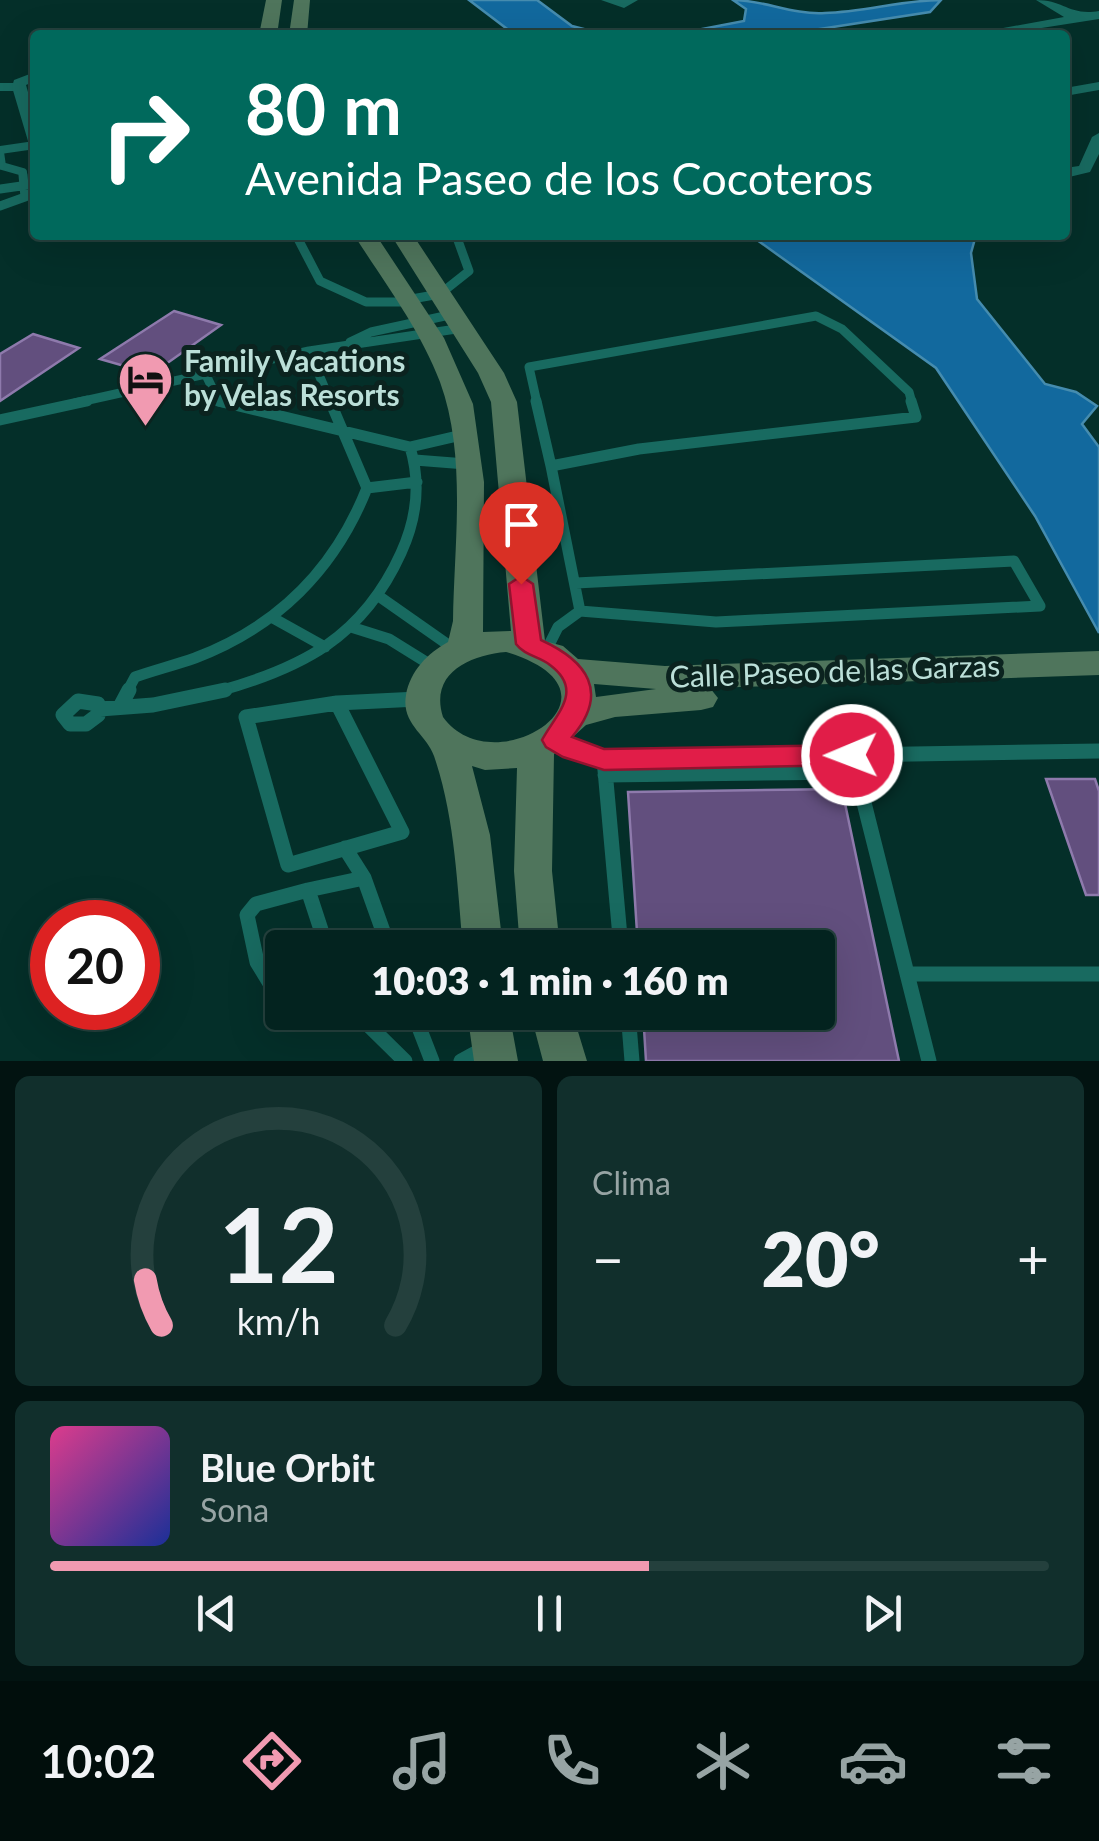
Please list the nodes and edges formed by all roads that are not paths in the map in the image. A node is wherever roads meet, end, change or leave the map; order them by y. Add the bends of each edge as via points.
1 (274, 0) edge
2 (302, 0) edge
3 (607, 0) edge
4 (632, 0) edge
5 (1038, 0) edge
6 (1099, 15) edge
7 (1078, 18) junction
8 (1024, 26) junction
9 (269, 30) edge
10 (299, 30) edge
11 (1001, 30) edge
12 (30, 78) edge
13 (1099, 86) edge
14 (0, 87) edge
15 (19, 87) junction
16 (1070, 91) edge
17 (30, 124) edge
18 (1099, 137) edge
19 (30, 142) edge
20 (0, 148) edge
21 (1, 166) edge
22 (1070, 172) edge
23 (30, 183) edge
24 (30, 185) edge
25 (30, 187) edge
26 (0, 189) edge
27 (0, 206) edge
28 (299, 240) edge
29 (368, 240) edge
30 (405, 240) edge
31 (458, 240) edge
32 (452, 312) junction
33 (415, 315) junction
34 (308, 352) junction
35 (205, 373) junction
36 (0, 420) edge
37 (342, 432) junction
38 (466, 434) junction
39 (413, 454) junction
40 (466, 464) junction
41 (549, 466) junction
42 (417, 482) junction
43 (367, 488) junction
44 (576, 583) junction
45 (380, 598) junction
46 (580, 611) junction
47 (273, 618) junction
48 (351, 627) junction
49 (324, 647) junction
50 (549, 655) junction
51 (451, 656) junction
52 (1099, 663) edge
53 (1052, 674) junction
54 (1099, 682) edge
55 (420, 699) junction
56 (338, 702) junction
57 (121, 705) junction
58 (100, 709) dead end
59 (556, 734) junction
60 (450, 744) junction
61 (1099, 751) edge
62 (852, 755) junction
63 (604, 767) junction
64 (856, 772) junction
65 (345, 848) junction
66 (364, 878) junction
67 (308, 890) junction
68 (321, 930) edge
69 (383, 930) edge
70 (481, 930) edge
71 (538, 930) edge
72 (620, 930) edge
73 (907, 974) junction
74 (1099, 974) edge
75 (265, 982) edge
76 (374, 1030) edge
77 (420, 1030) edge
78 (556, 1030) edge
79 (629, 1030) edge
80 (405, 1061) edge
81 (432, 1061) edge
82 (565, 1061) edge
83 (632, 1061) edge
84 (929, 1061) edge

1 - 9 street
2 - 10 street
3 - 4 street
5 - 7 street
5 - 8 street
6 - 7 street
7 - 8 street
8 - 11 street
12 - 15 street
13 - 16 street
14 - 15 lane
15 - 17 street
18 - 22 street via 1085,169
19 - 20 lane
20 - 21 lane
21 - 23 lane via 23,172
24 - 26 lane
25 - 27 lane via 25,197
28 - 33 lane via 320,281
29 - 33 street
30 - 32 street
31 - 32 lane via 469,271
32 - 33 lane
32 - 33 lane
32 - 33 lane
32 - 50 street via 504,402
33 - 34 lane
33 - 38 street via 451,379
34 - 35 lane
34 - 37 lane
35 - 36 lane
35 - 37 lane via 219,402
37 - 39 lane
37 - 43 lane
38 - 39 lane
38 - 40 street
39 - 40 lane
39 - 42 lane
40 - 51 street via 469,621
41 - 41 lane via 529,367 816,316 842,329 910,392 916,417
41 - 44 lane
42 - 43 lane
42 - 45 lane via 414,527
43 - 47 lane via 337,556
44 - 46 lane
44 - 46 lane via 1014,561 1040,606 716,622
45 - 48 lane
45 - 51 lane
46 - 50 lane via 550,634
47 - 49 lane
47 - 57 lane via 212,650 135,676
48 - 49 lane
48 - 51 lane
49 - 57 lane via 237,687 158,705
50 - 51 street via 496,642
50 - 53 street, Calle Paseo de las Garzas via 665,678
50 - 59 street via 580,699
51 - 55 street via 424,682
52 - 53 street, Calle Paseo de las Garzas
53 - 54 street, Calle Paseo de las Garzas
53 - 59 street, Calle Paseo de las Garzas via 667,699
55 - 56 lane
55 - 60 street via 423,716
56 - 65 lane via 402,832
56 - 65 lane via 246,717 288,865
57 - 58 lane
59 - 60 street via 504,756
59 - 63 lane
59 - 71 street via 533,871
60 - 70 street via 472,836
61 - 62 lane
62 - 63 lane
62 - 64 lane
63 - 64 lane
63 - 72 lane
64 - 73 lane
65 - 66 lane
66 - 67 lane
66 - 69 lane
67 - 68 lane
67 - 75 lane via 256,904 248,916 251,953
73 - 74 lane
73 - 84 lane
76 - 80 lane
77 - 81 lane
78 - 82 street
79 - 83 lane

